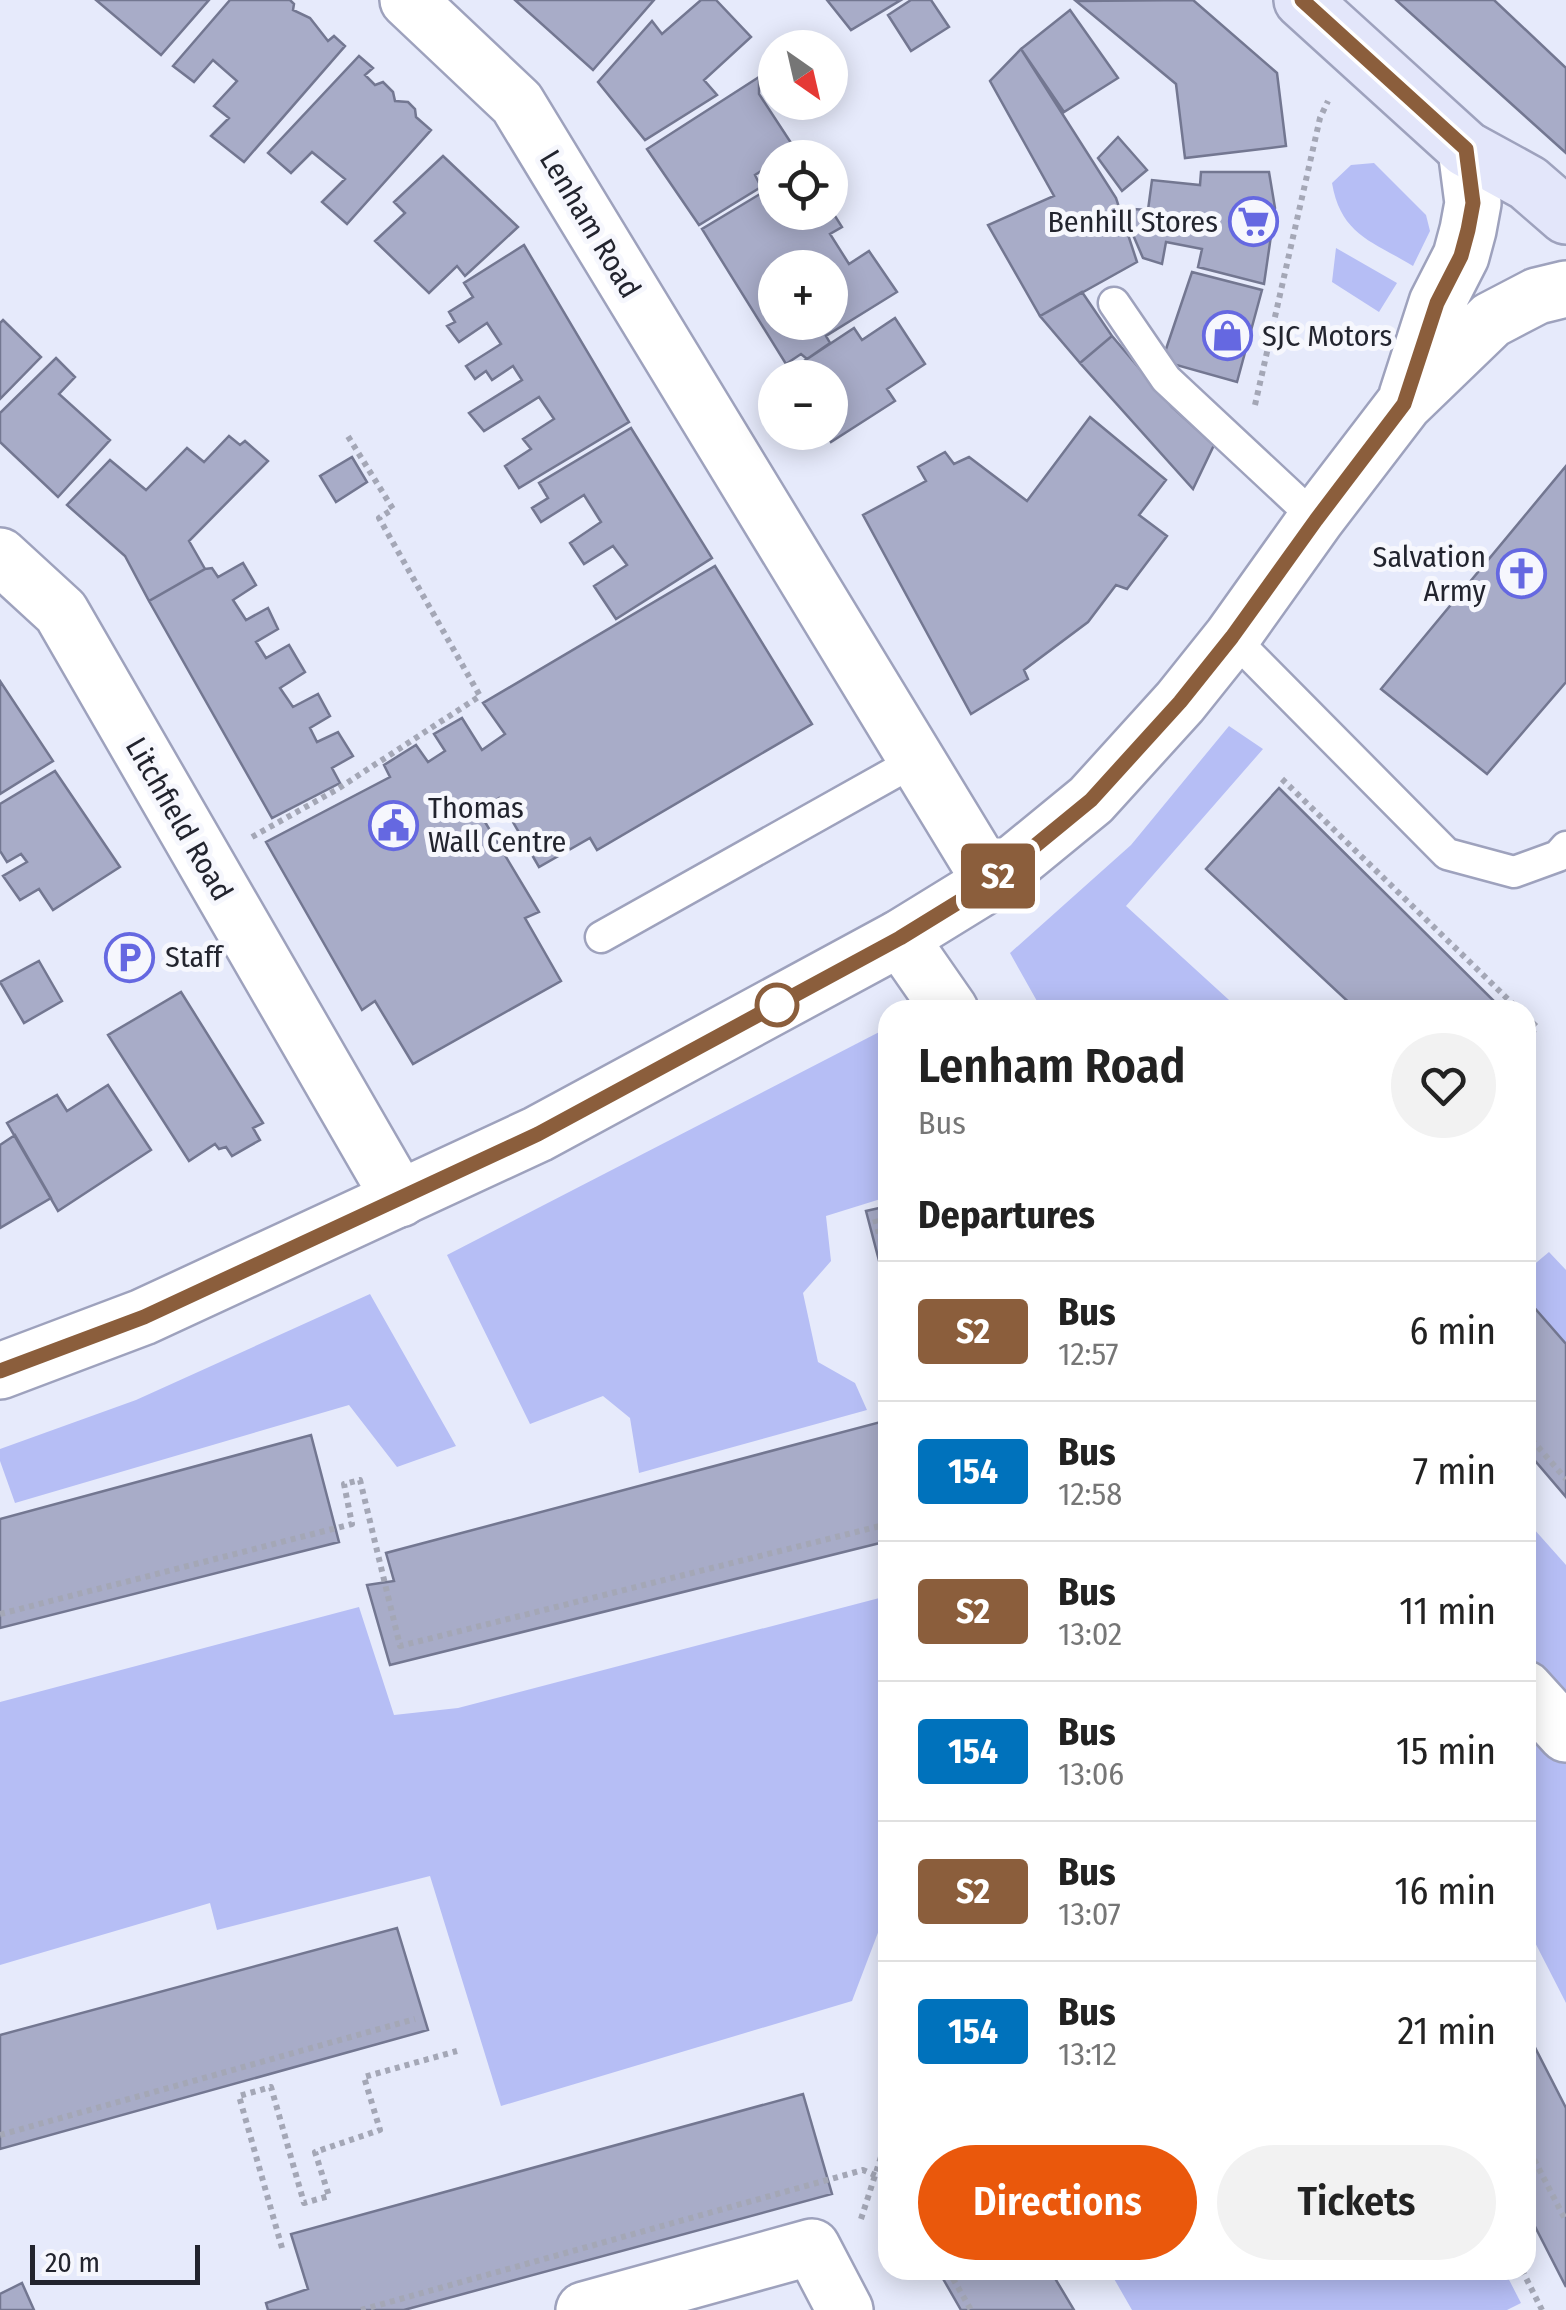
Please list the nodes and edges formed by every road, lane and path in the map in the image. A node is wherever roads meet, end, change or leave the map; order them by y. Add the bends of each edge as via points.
1 (408, 0) edge
2 (1302, 0) edge
3 (1355, 46) junction
4 (1466, 149) junction
5 (1566, 216) edge
6 (1566, 289) edge
7 (1114, 303) dead end
8 (1404, 404) junction
9 (346, 433) dead end
10 (1244, 452) junction
11 (1316, 520) junction
12 (0, 556) edge
13 (1232, 637) junction
14 (914, 760) junction
15 (1282, 779) dead end
16 (1566, 848) edge
17 (204, 863) junction
18 (991, 882) junction
19 (601, 937) dead end
20 (900, 938) junction
21 (943, 1000) edge
22 (1509, 1000) edge
23 (400, 1199) junction
24 (875, 1219) dead end
25 (878, 1230) edge
26 (0, 1371) edge
27 (1536, 1445) edge
28 (1566, 1479) edge
29 (878, 1526) edge
30 (0, 1614) edge
31 (1536, 1701) edge
32 (1566, 1734) edge
33 (415, 2019) dead end
34 (457, 2051) dead end
35 (0, 2135) edge
36 (1536, 2163) edge
37 (878, 2166) edge
38 (878, 2176) edge
39 (1566, 2221) edge
40 (856, 2235) dead end
41 (282, 2248) dead end
42 (954, 2280) edge
43 (1527, 2280) edge
44 (361, 2310) edge
45 (584, 2310) edge
46 (845, 2310) edge
47 (972, 2310) edge
48 (1542, 2310) edge

1 - 14 street, Lenham Road via 517,103
2 - 3 main road
3 - 4 main road
3 - 10 path via 1320,118
4 - 5 main road via 1528,182
4 - 8 street via 1473,203 1468,230
6 - 8 street via 1491,320
7 - 10 lane via 1166,379
8 - 11 street
9 - 17 path via 393,509 379,518 480,696 336,790
10 - 11 lane
11 - 13 street
12 - 17 street, Litchfield Road via 61,612
13 - 16 lane via 1446,854 1514,872
13 - 18 street via 1091,800
14 - 18 street, Lenham Road
14 - 19 lane
15 - 22 path
17 - 23 street, Litchfield Road
18 - 20 street
20 - 21 street
20 - 23 street via 538,1134
23 - 26 street via 144,1317
24 - 25 path
27 - 28 path
29 - 30 path via 400,1646 360,1480 344,1484 352,1524
31 - 32 street
33 - 35 path
34 - 41 path via 364,2078 380,2130 316,2152 329,2196 304,2203 272,2087 239,2096
36 - 39 path
37 - 40 path
38 - 44 path, bridge via 864,2170
42 - 47 path
43 - 48 path
45 - 46 street via 812,2247

